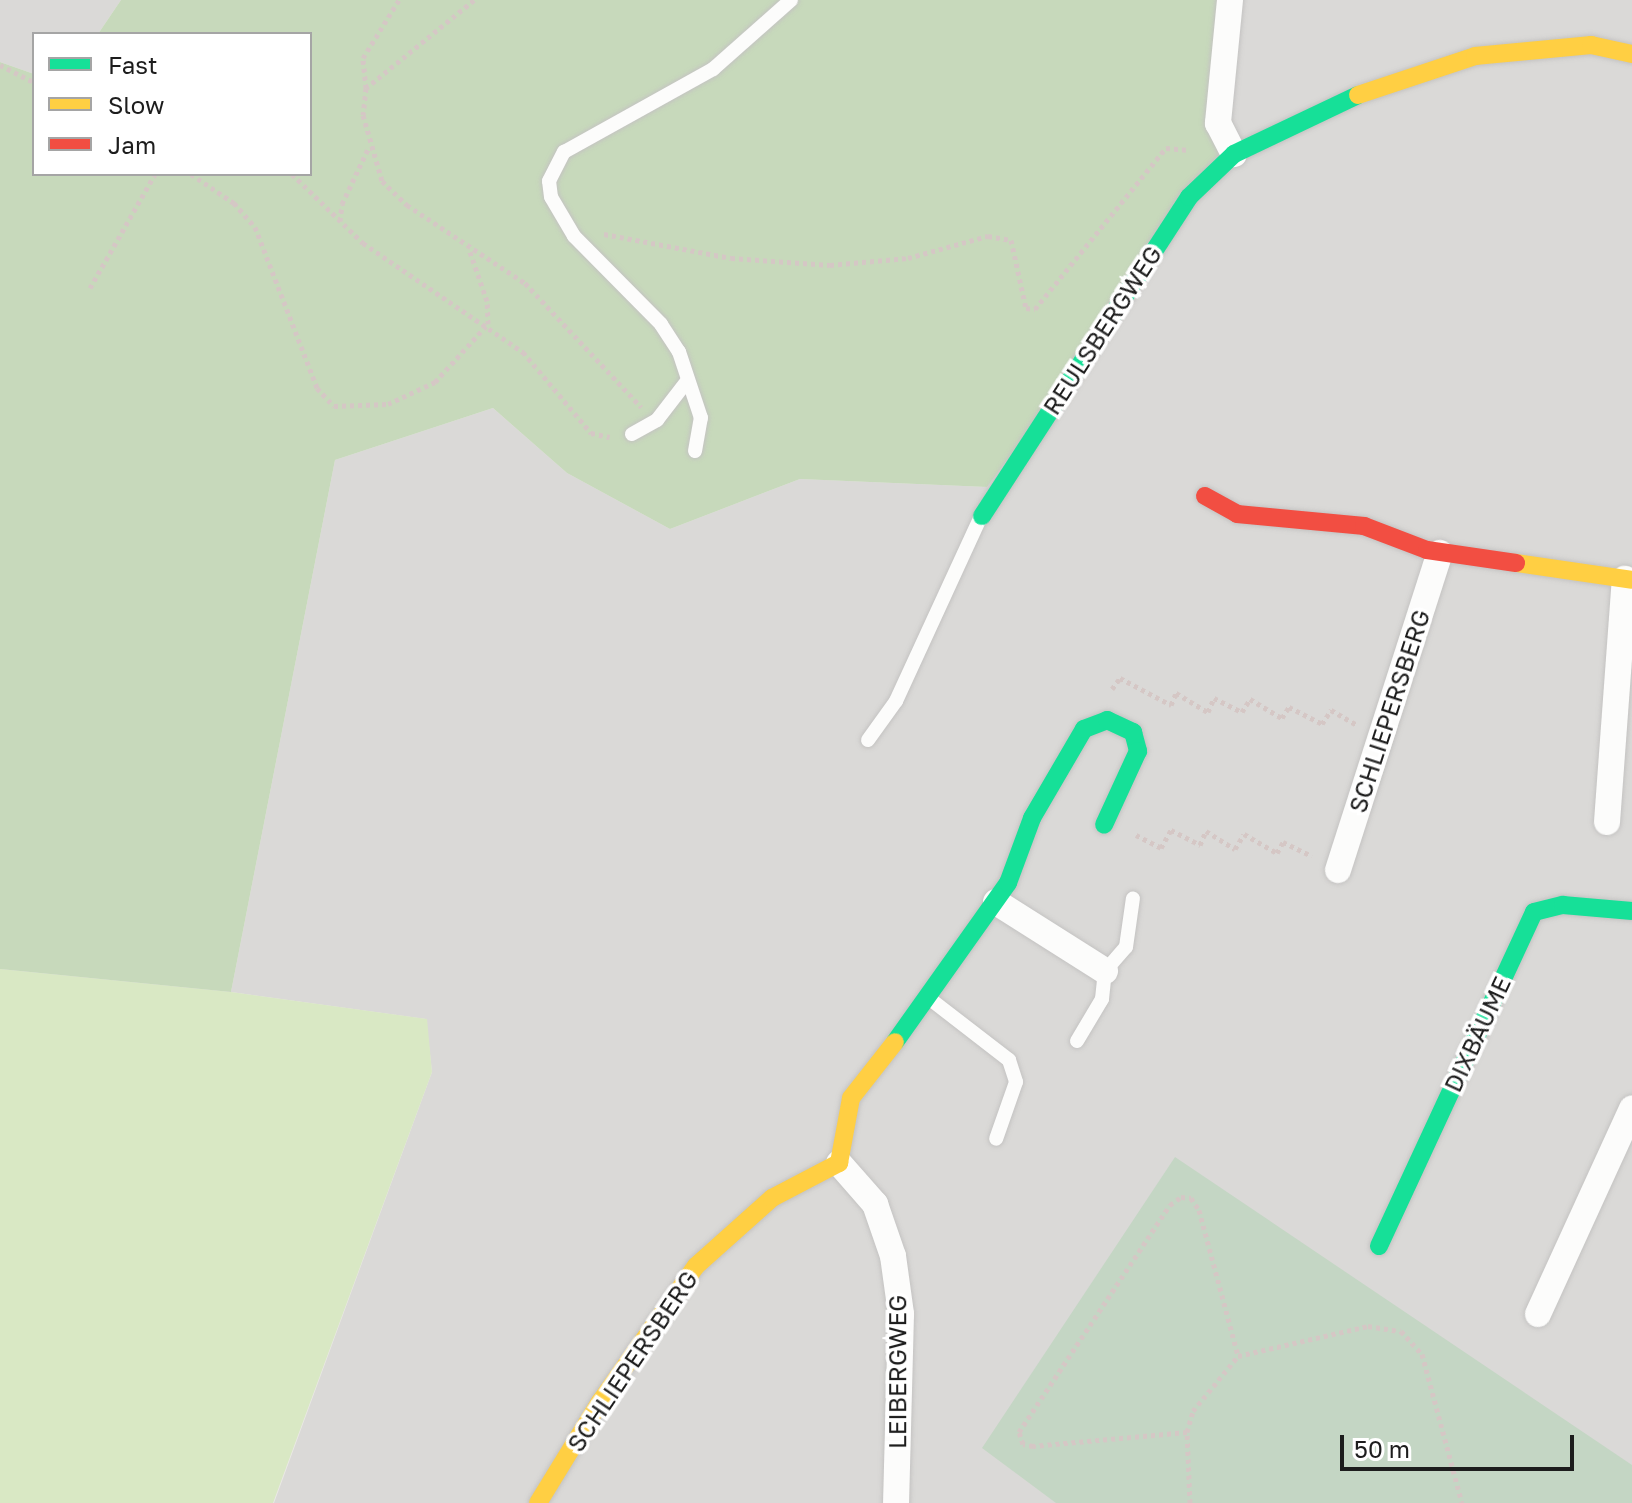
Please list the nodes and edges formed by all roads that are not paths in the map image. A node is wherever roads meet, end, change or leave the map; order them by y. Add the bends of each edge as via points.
1 (791, 0) edge
2 (1230, 0) edge
3 (1632, 54) edge
4 (1234, 154) junction
5 (687, 381) junction
6 (632, 434) road end
7 (695, 451) dead end
8 (1205, 496) dead end
9 (982, 516) joint
10 (1440, 553) junction
11 (1628, 579) edge
12 (868, 740) dead end
13 (1607, 822) dead end
14 (1104, 825) road end
15 (1338, 870) road end
16 (1133, 898) dead end
17 (996, 902) junction
18 (1632, 911) edge
19 (1105, 971) junction
20 (930, 999) junction
21 (1077, 1041) dead end
22 (1632, 1109) edge
23 (996, 1139) dead end
24 (839, 1163) junction
25 (1379, 1246) dead end
26 (1538, 1314) dead end
27 (538, 1503) edge
28 (896, 1503) edge

1 - 5 lane via 713,69 564,152 549,181 551,197 574,236 661,324 679,352
2 - 4 street via 1218,123
3 - 4 street, REULSBERGWEG via 1591,45 1475,56 1366,91
4 - 9 street, REULSBERGWEG via 1189,197
5 - 6 lane via 657,420
5 - 7 lane via 701,418
8 - 10 street via 1237,514 1364,526
9 - 12 lane via 896,701
10 - 11 street
10 - 15 street, SCHLIEPERSBERG
11 - 13 street
14 - 17 street via 1138,751 1133,732 1107,720 1084,729 1032,818
16 - 19 lane via 1126,947
17 - 19 street
17 - 20 street
18 - 25 street, DIXBÄUME via 1563,905 1534,912
19 - 21 lane via 1102,999
20 - 23 lane via 1009,1060 1016,1082
20 - 24 street via 851,1098
22 - 26 street
24 - 27 street, SCHLIEPERSBERG via 772,1198 696,1266 600,1402
24 - 28 street, LEIBERGWEG via 875,1204 893,1256 901,1314

